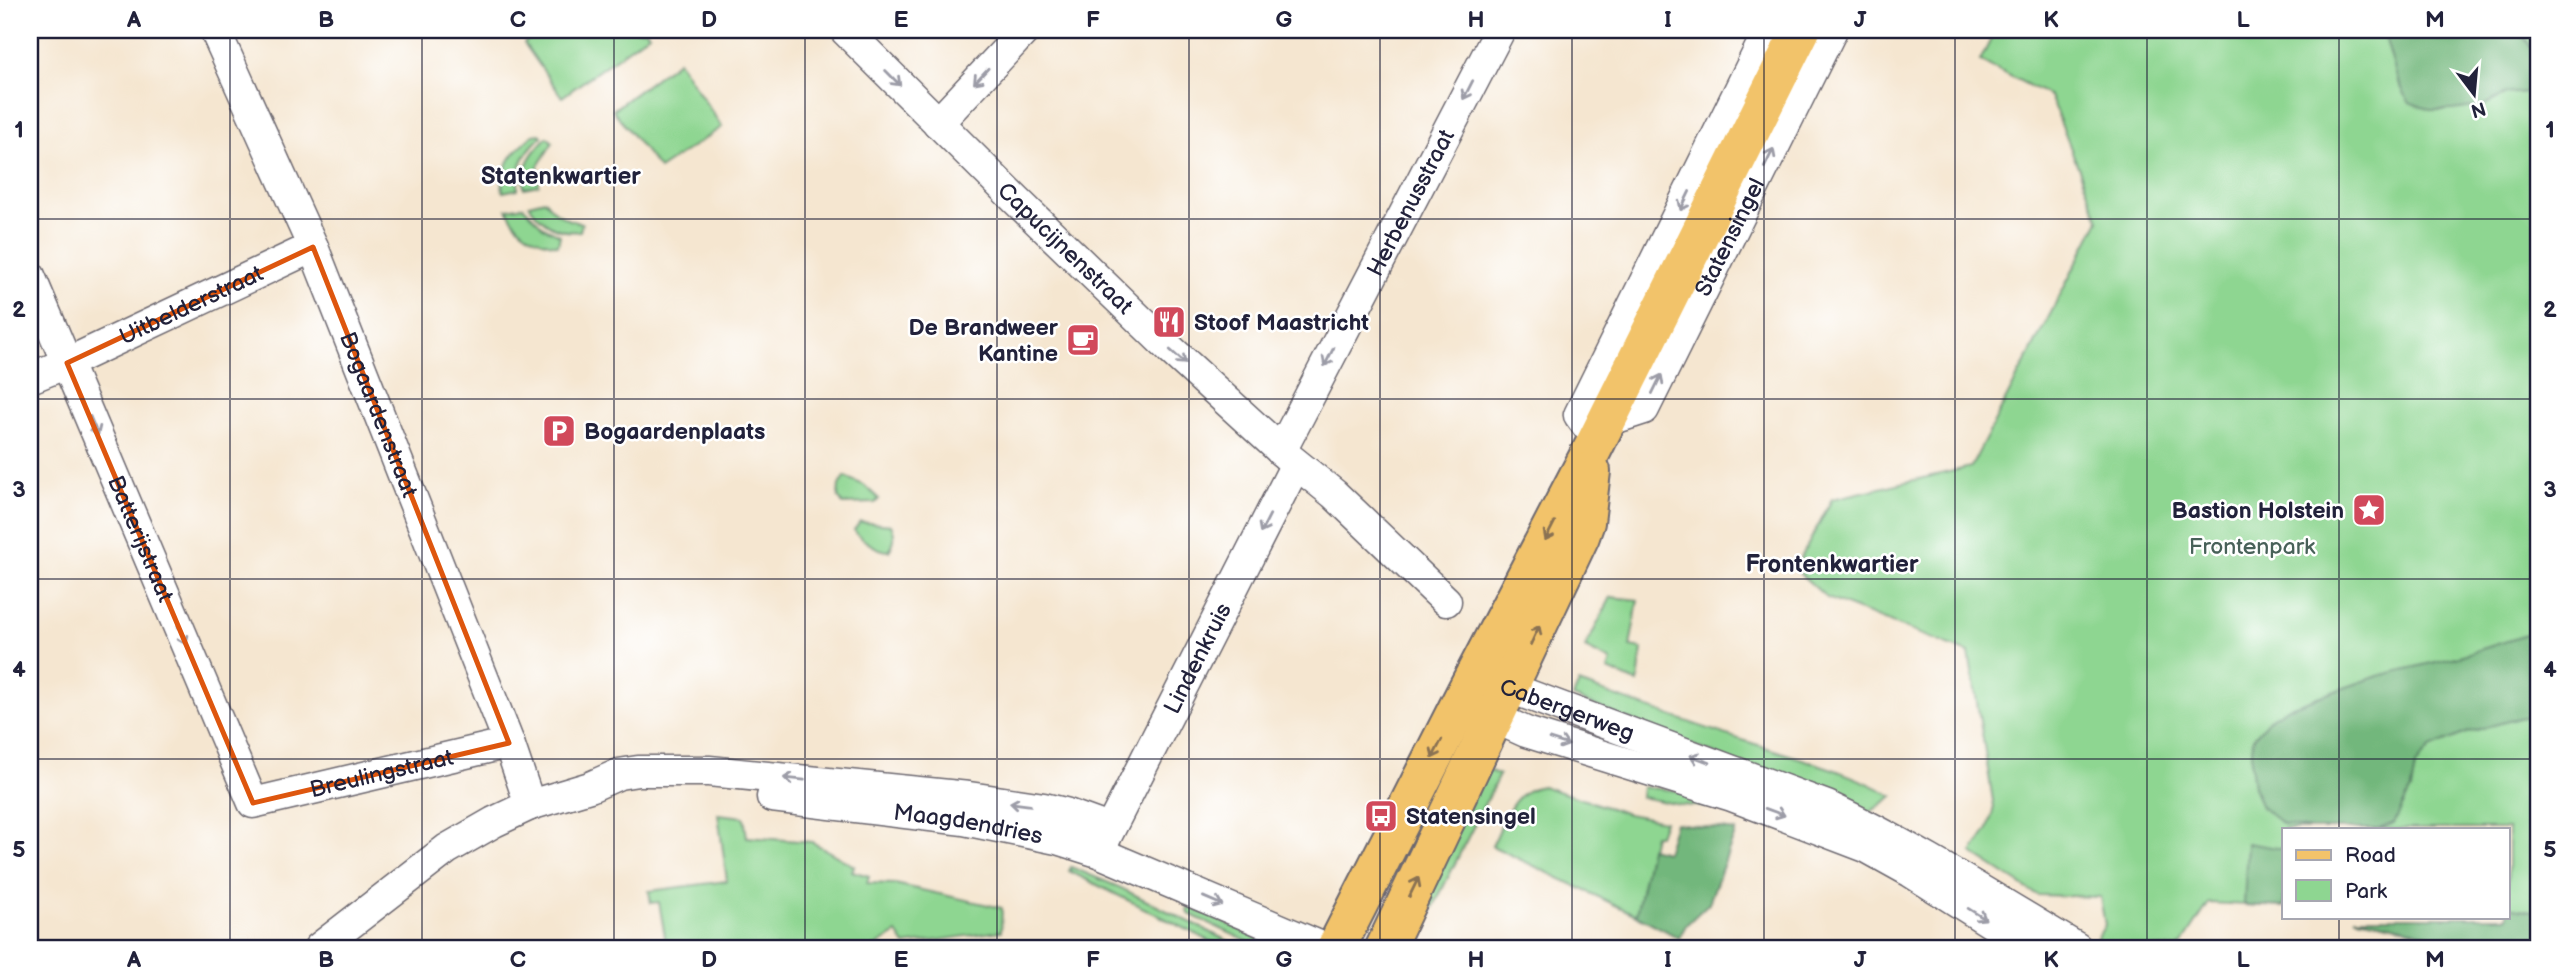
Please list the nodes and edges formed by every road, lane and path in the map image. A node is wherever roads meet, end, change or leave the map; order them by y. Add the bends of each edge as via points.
1 (215, 30) edge
2 (845, 30) edge
3 (1025, 30) edge
4 (1500, 30) edge
5 (1769, 30) edge
6 (1801, 30) edge
7 (1832, 30) edge
8 (938, 123) junction
9 (313, 247) junction
10 (30, 276) edge
11 (67, 363) junction
12 (30, 378) edge
13 (1599, 436) junction
14 (1289, 457) junction
15 (1446, 601) dead end
16 (1468, 688) junction
17 (1502, 703) junction
18 (509, 743) junction
19 (253, 803) joint
20 (530, 805) junction
21 (1103, 841) junction
22 (319, 948) edge
23 (1324, 948) edge
24 (1336, 948) edge
25 (1385, 948) edge
26 (2031, 948) edge
27 (2077, 948) edge

1 - 9 street, Bogaardenstraat
2 -> 8 street, Capucijnenstraat
3 -> 8 street
4 -> 14 street, Herbenusstraat
5 -> 13 street via 1579,415
6 - 13 main road, Statensingel
13 -> 7 street, Statensingel via 1644,410
8 -> 14 street, Capucijnenstraat via 1110,293
9 - 11 street, Uitbelderstraat
9 - 18 street, Bogaardenstraat
10 - 11 street, Batterijstraat
11 - 12 street, Uitbelderstraat
11 -> 19 street, Batterijstraat
13 -> 16 main road, Statensingel
17 -> 13 main road, Statensingel via 1583,529
14 - 15 street, Capucijnenstraat
14 -> 21 street, Lindenkruis
16 - 17 street, Cabergerweg
16 -> 24 main road, Statensingel
25 -> 17 main road, Statensingel
17 -> 26 street, Cabergerweg via 1527,732 1732,796 1866,847
27 -> 17 street, Cabergerweg via 1922,855 1827,806
18 - 19 street, Breulingstraat
18 - 20 street, Bogaardenstraat
20 - 21 street, Maagdendries via 619,774 684,769 733,783 841,795 996,801
20 - 22 street, Maagdendries via 447,849
21 -> 23 street, Maagdendries

